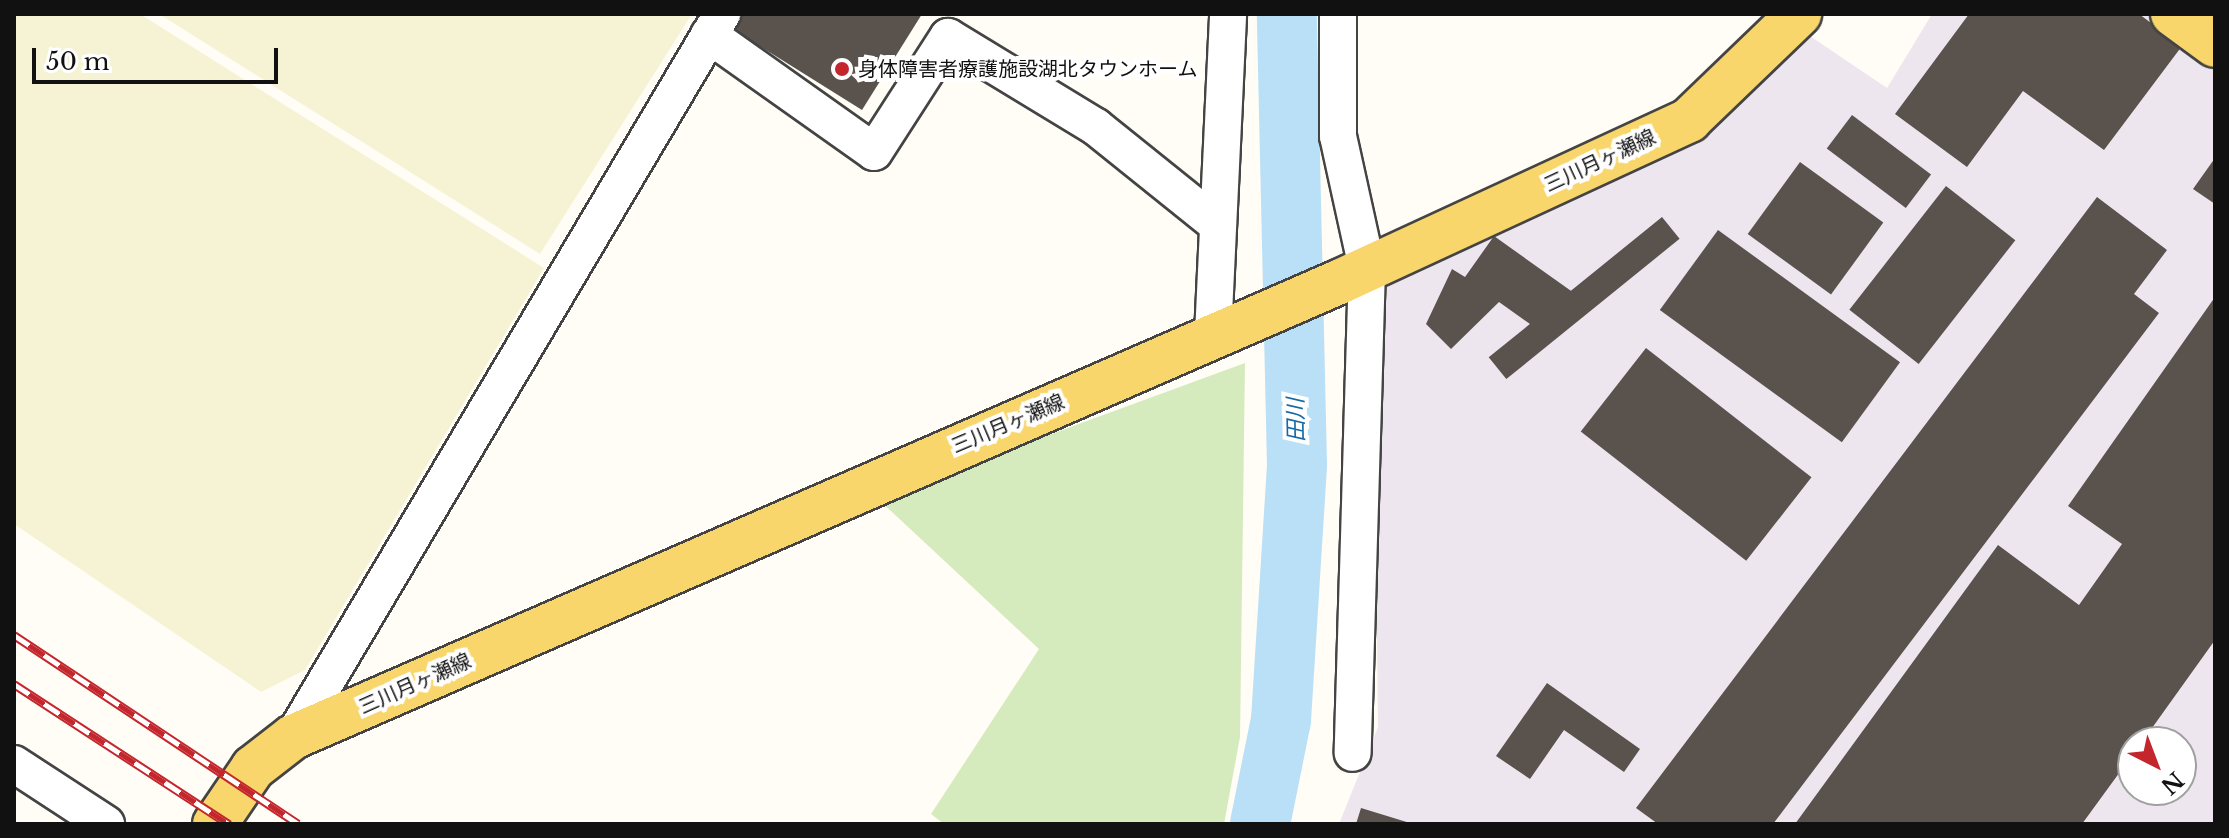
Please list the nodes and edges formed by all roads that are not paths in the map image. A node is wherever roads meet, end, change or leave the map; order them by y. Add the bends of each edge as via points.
1 (1228, 14) edge
2 (1338, 14) edge
3 (1799, 14) edge
4 (2173, 14) edge
5 (715, 25) edge
6 (2215, 45) edge
7 (1218, 225) junction
8 (1353, 275) junction
9 (1225, 331) junction
10 (293, 737) junction
11 (1353, 753) dead end
12 (14, 764) edge
13 (106, 824) edge
14 (215, 824) edge

1 - 7 street
2 - 8 street via 1338,136
3 - 8 main road, 三川月ヶ瀬線 via 1689,120
4 - 6 main road
5 - 7 street via 874,152 948,37 1096,127
5 - 10 street
7 - 9 street
8 - 9 main road, 三川月ヶ瀬線
8 - 11 street
9 - 10 main road, 三川月ヶ瀬線
10 - 14 main road, 三川月ヶ瀬線 via 253,768
12 - 13 street

